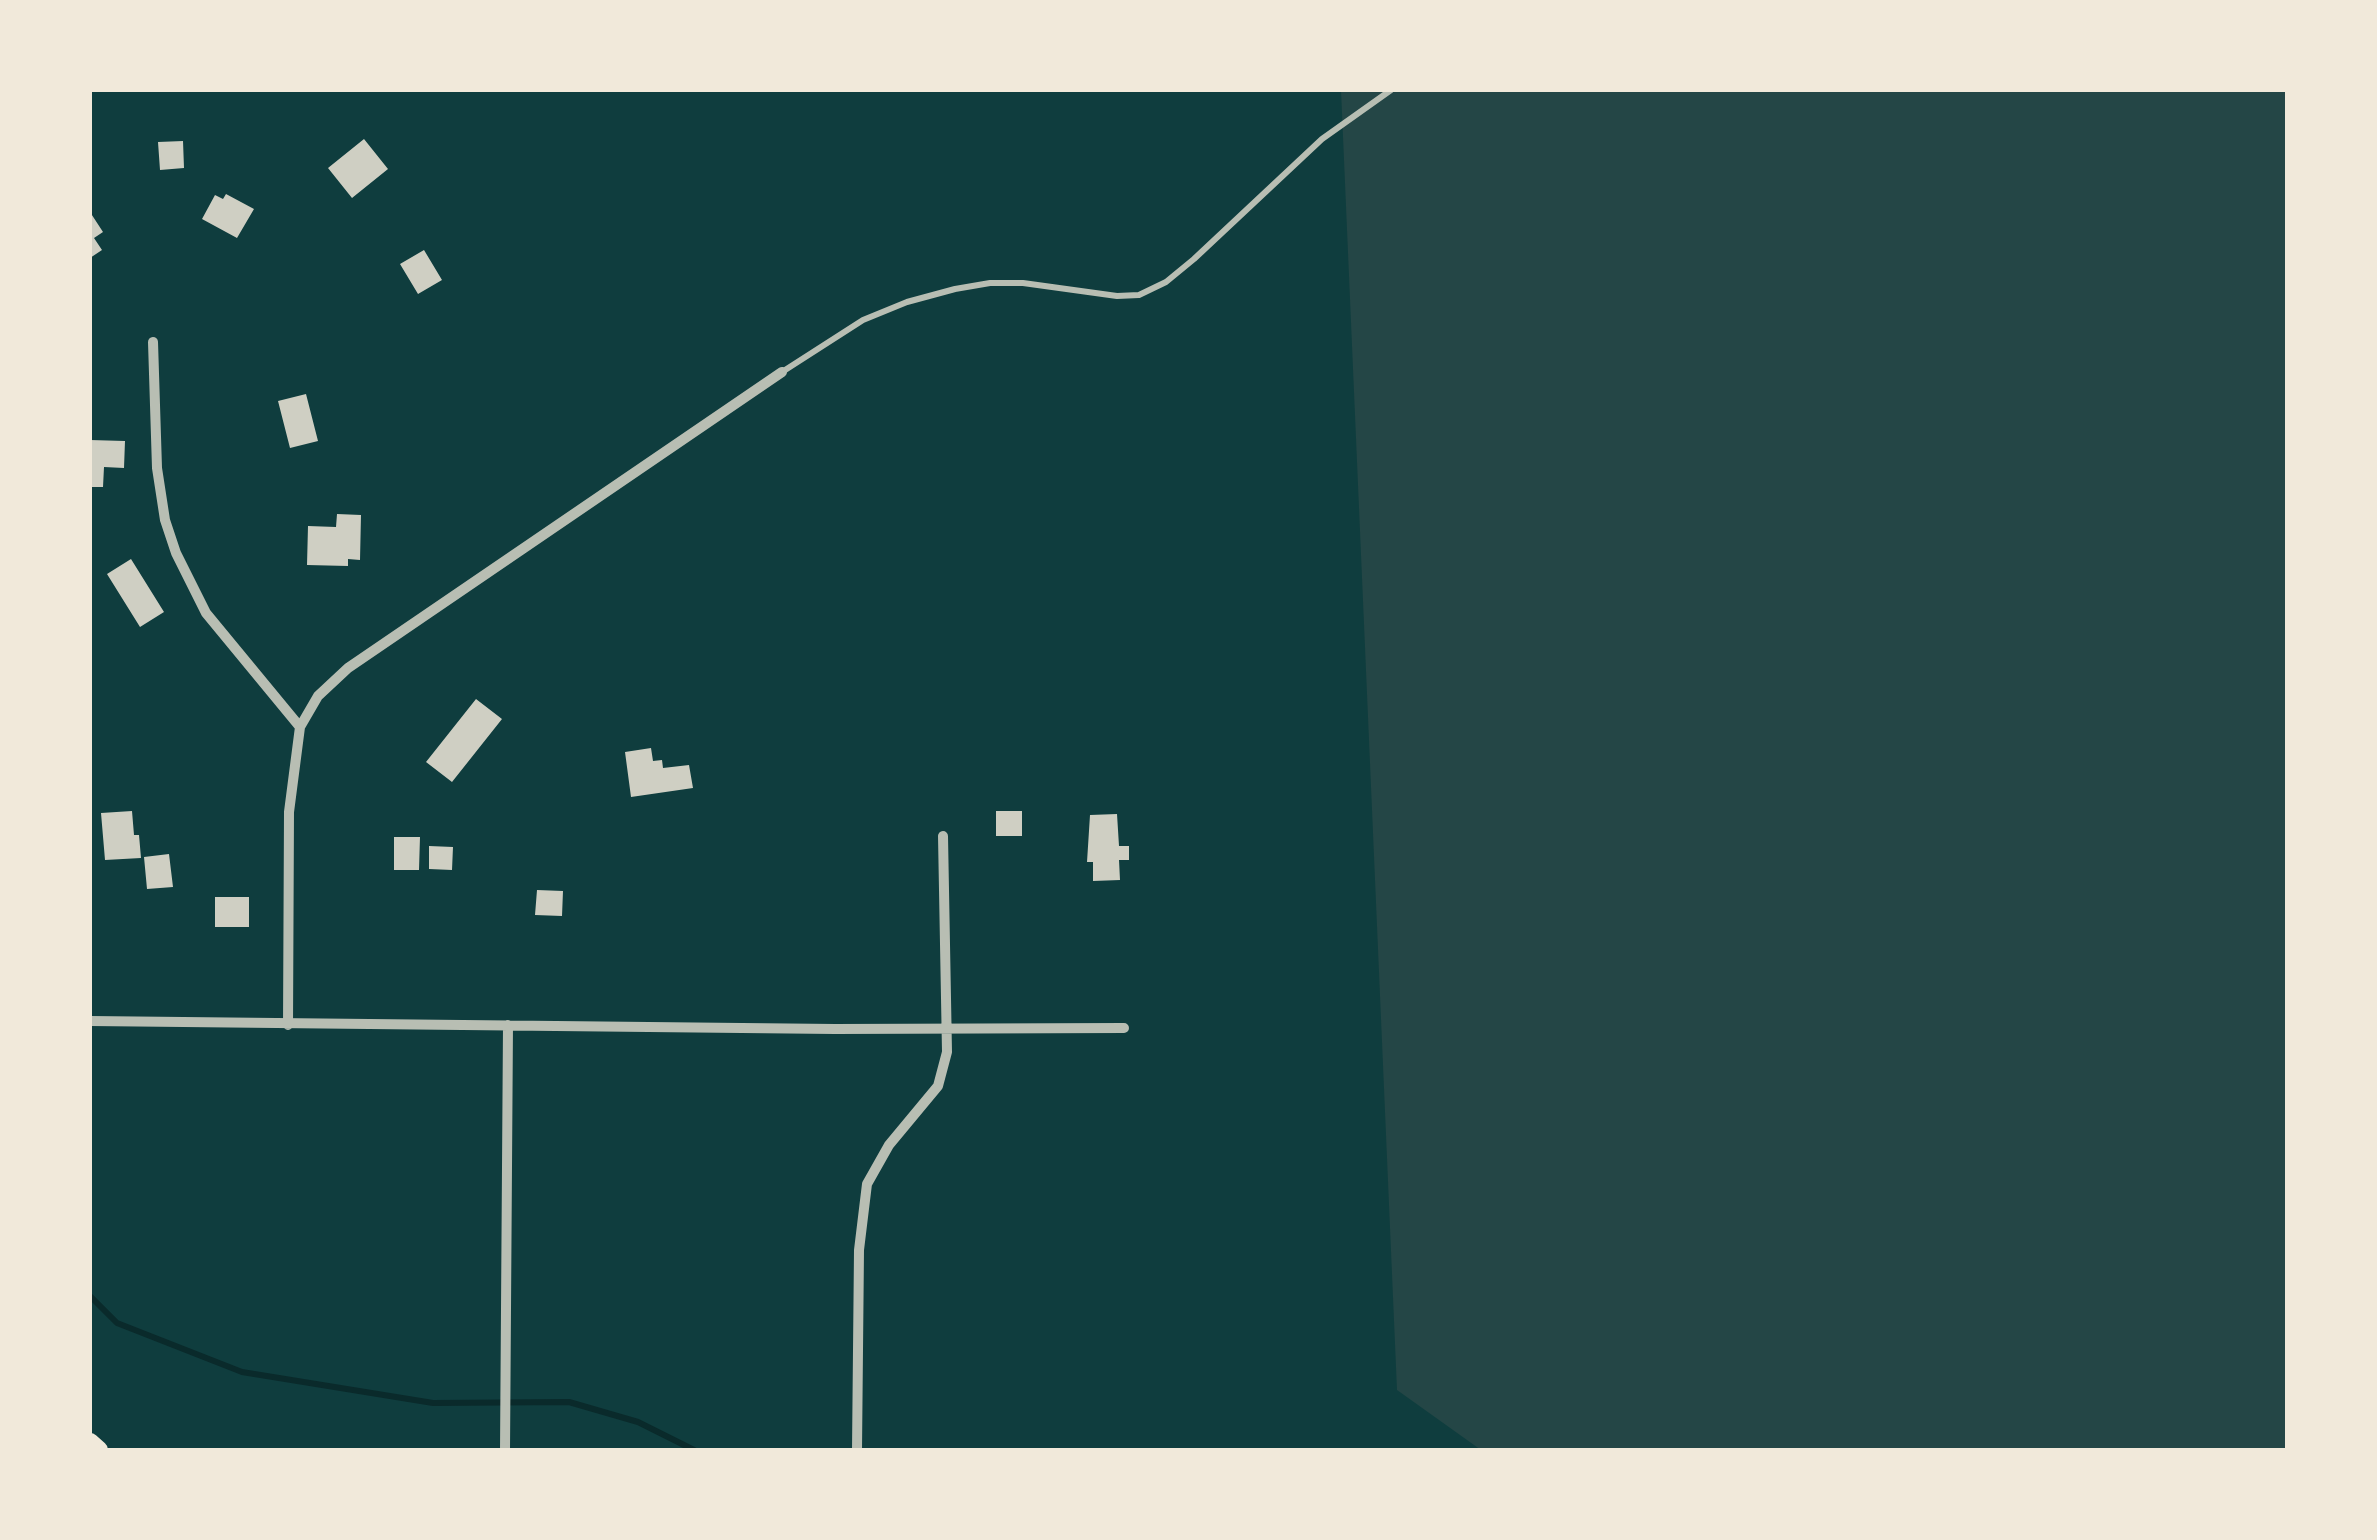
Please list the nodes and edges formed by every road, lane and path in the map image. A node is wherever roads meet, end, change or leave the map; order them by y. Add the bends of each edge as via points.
1 (1391, 90) edge
2 (153, 342) dead end
3 (782, 372) joint
4 (300, 727) junction
5 (943, 836) dead end
6 (90, 1021) edge
7 (288, 1025) junction
8 (508, 1025) junction
9 (1124, 1028) dead end
10 (948, 1030) junction
11 (90, 1442) edge
12 (99, 1450) edge
13 (505, 1450) edge
14 (857, 1450) edge

1 - 3 lane via 1322,138 1166,282 1139,295 1023,284 955,288 864,320
2 - 4 street via 157,468 176,553 206,613
3 - 4 street via 348,668 318,696
4 - 7 street via 288,812
5 - 10 street
6 - 7 street
7 - 8 street
8 - 10 street
8 - 13 street
9 - 10 street
10 - 14 street via 938,1086 889,1145 867,1184 859,1250
11 - 12 main road

